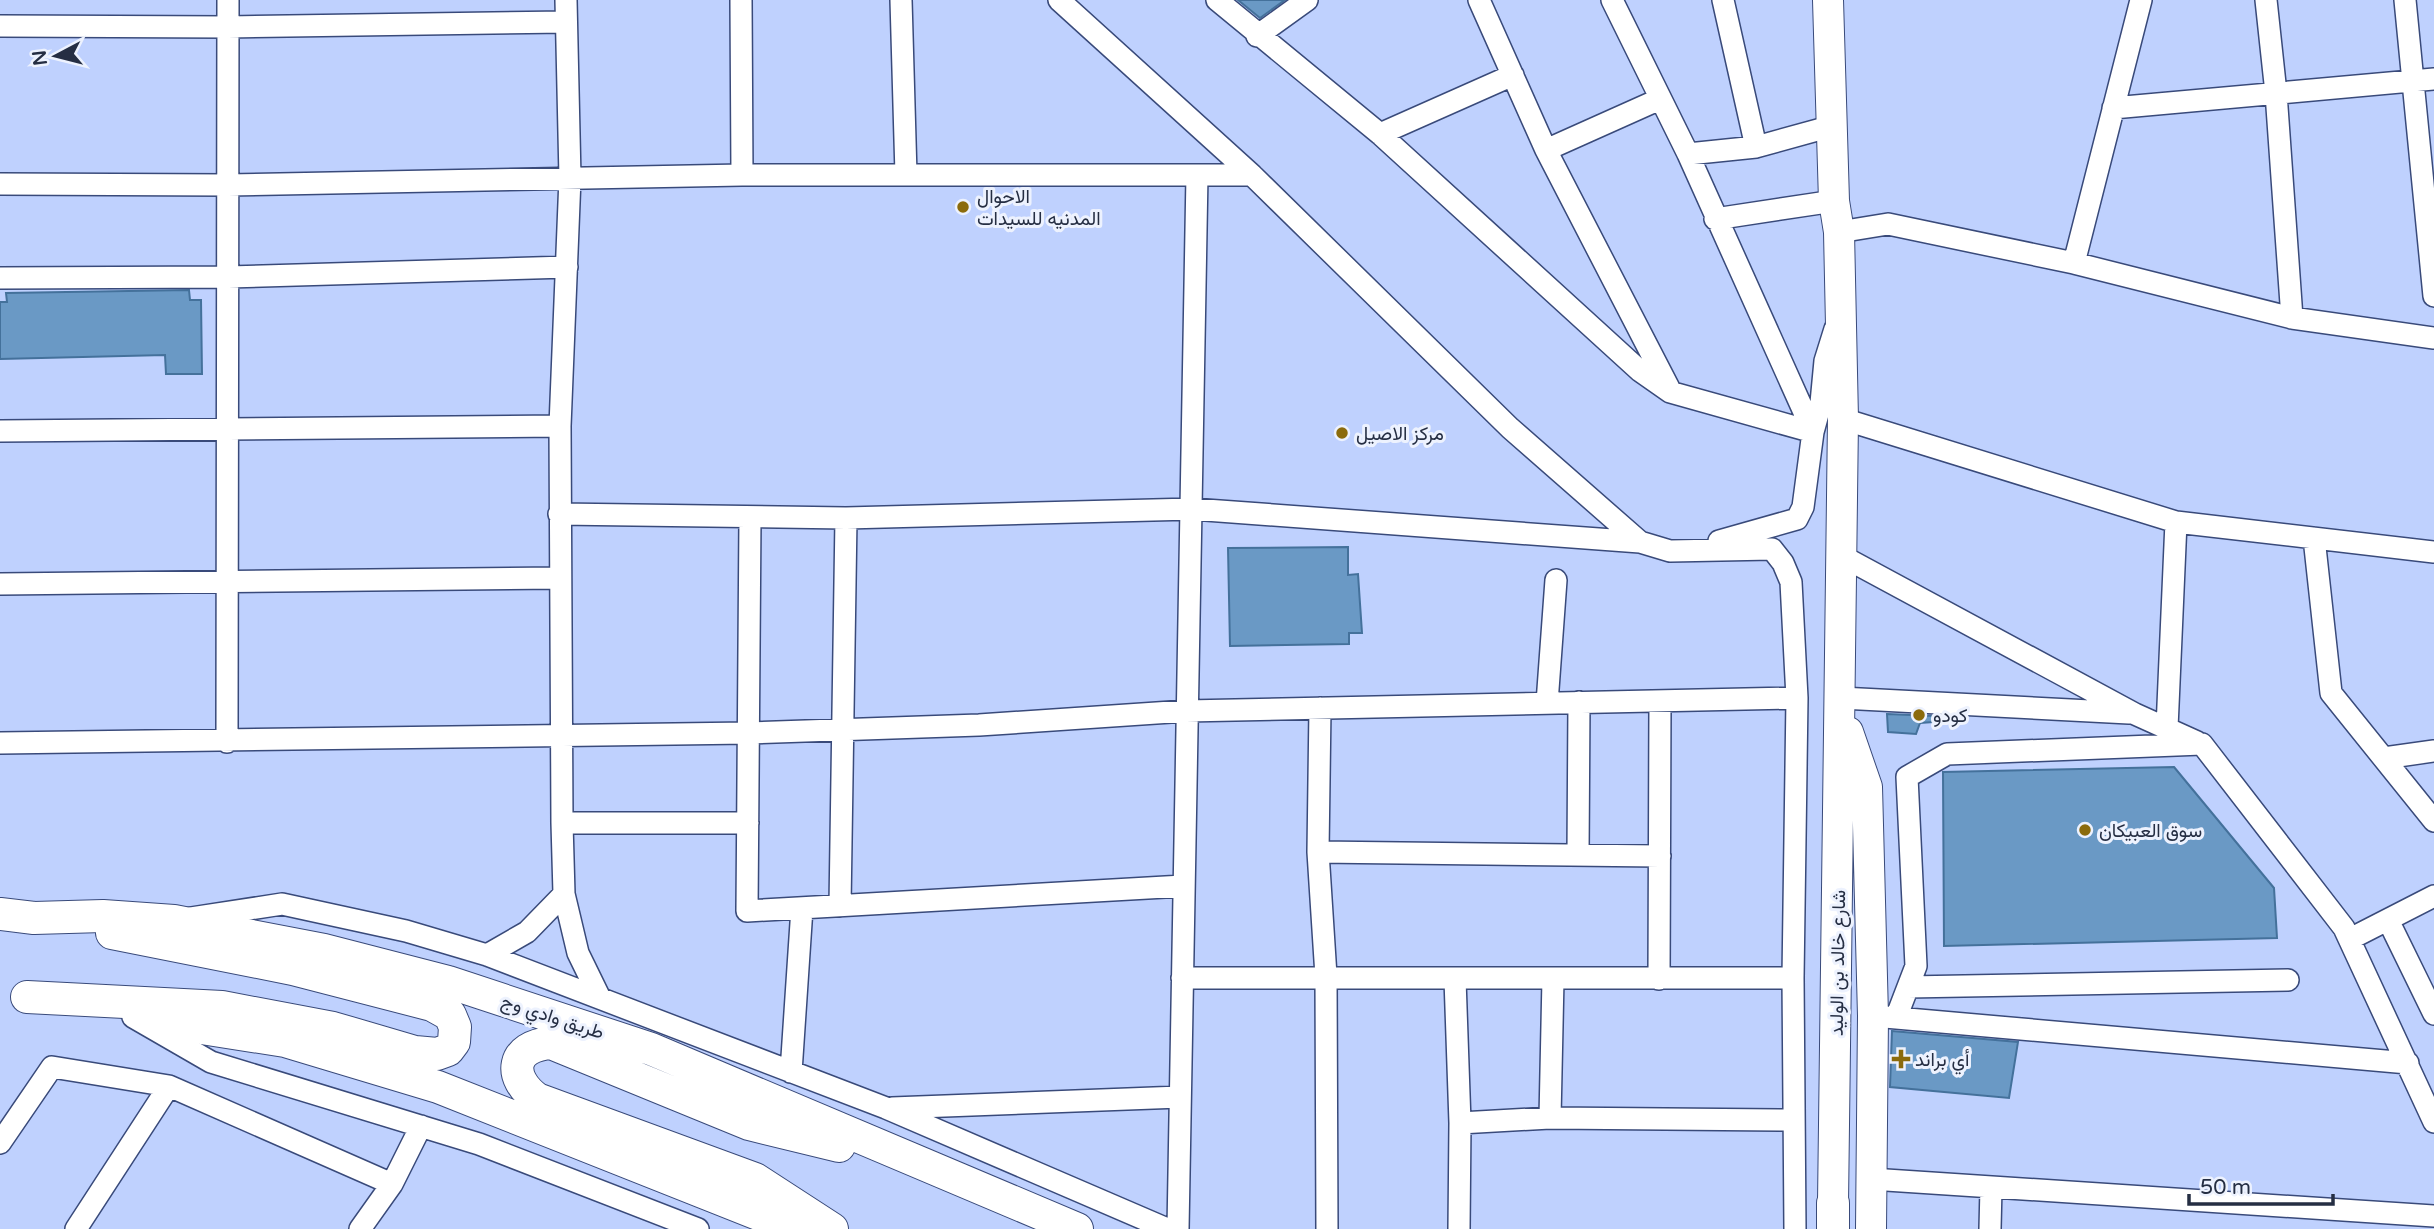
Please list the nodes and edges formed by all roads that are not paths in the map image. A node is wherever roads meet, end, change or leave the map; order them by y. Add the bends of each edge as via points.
1 (228, 0) edge
2 (566, 0) edge
3 (741, 0) edge
4 (901, 0) edge
5 (1059, 0) edge
6 (1217, 0) edge
7 (1307, 0) edge
8 (1479, 0) edge
9 (1612, 0) edge
10 (1723, 0) edge
11 (1828, 0) edge
12 (2141, 0) edge
13 (2266, 0) edge
14 (2405, 0) edge
15 (566, 22) junction
16 (0, 26) edge
17 (228, 27) junction
18 (1257, 36) junction
19 (1513, 75) junction
20 (2424, 80) edge
21 (2276, 93) junction
22 (1660, 99) junction
23 (2113, 108) junction
24 (1832, 126) junction
25 (1380, 134) junction
26 (1756, 147) junction
27 (1546, 150) junction
28 (1688, 154) junction
29 (742, 175) junction
30 (906, 175) junction
31 (1252, 175) junction
32 (1197, 176) junction
33 (570, 178) junction
34 (0, 184) edge
35 (228, 185) junction
36 (1834, 201) junction
37 (1715, 219) junction
38 (1839, 232) junction
39 (2431, 235) edge
40 (2074, 262) junction
41 (568, 267) junction
42 (228, 276) junction
43 (0, 278) edge
44 (2434, 296) edge
45 (1841, 311) junction
46 (2292, 318) junction
47 (2434, 338) edge
48 (1670, 392) junction
49 (1843, 419) junction
50 (559, 426) junction
51 (228, 429) junction
52 (0, 431) edge
53 (1814, 432) junction
54 (1192, 509) junction
55 (559, 514) junction
56 (750, 517) junction
57 (846, 518) junction
58 (2176, 522) junction
59 (2315, 538) junction
60 (1640, 542) junction
61 (1670, 551) junction
62 (2434, 552) edge
63 (1840, 555) junction
64 (558, 578) junction
65 (1556, 580) dead end
66 (227, 581) junction
67 (0, 584) edge
68 (1797, 698) junction
69 (1660, 701) junction
70 (1579, 702) junction
71 (1547, 703) junction
72 (1840, 703) junction
73 (1320, 708) junction
74 (1186, 711) junction
75 (2135, 714) junction
76 (2167, 728) junction
77 (842, 730) junction
78 (748, 733) junction
79 (559, 736) junction
80 (227, 742) junction
81 (0, 743) edge
82 (2202, 744) junction
83 (2434, 751) edge
84 (2384, 758) junction
85 (2434, 821) edge
86 (748, 822) junction
87 (562, 824) junction
88 (1318, 852) junction
89 (1578, 855) junction
90 (1660, 856) junction
91 (1183, 886) junction
92 (564, 894) junction
93 (2434, 896) edge
94 (840, 906) junction
95 (802, 908) junction
96 (0, 914) edge
97 (34, 918) junction
98 (2388, 919) junction
99 (174, 921) junction
100 (2350, 939) junction
101 (487, 955) junction
102 (1326, 976) junction
103 (1182, 978) junction
104 (1793, 978) junction
105 (1455, 979) junction
106 (1553, 979) junction
107 (1659, 979) junction
108 (2288, 980) dead end
109 (1908, 987) junction
110 (599, 996) junction
111 (14, 997) edge
112 (2434, 1014) edge
113 (133, 1017) junction
114 (1885, 1017) junction
115 (2408, 1063) junction
116 (791, 1072) junction
117 (169, 1086) junction
118 (1180, 1097) junction
119 (886, 1108) junction
120 (1550, 1118) junction
121 (1793, 1120) junction
122 (2434, 1122) edge
123 (1460, 1123) junction
124 (421, 1126) junction
125 (0, 1143) edge
126 (929, 1168) junction
127 (1871, 1179) junction
128 (392, 1184) junction
129 (1991, 1187) junction
130 (1833, 1216) edge
131 (2434, 1216) edge
132 (76, 1229) edge
133 (360, 1229) edge
134 (698, 1229) edge
135 (796, 1229) edge
136 (832, 1229) edge
137 (1077, 1229) edge
138 (1167, 1229) edge
139 (1178, 1229) edge
140 (1327, 1229) edge
141 (1459, 1229) edge
142 (1795, 1229) edge
143 (1871, 1229) edge
144 (1990, 1229) edge

1 - 17 street
2 - 15 street
3 - 29 street
4 - 30 street
5 - 31 street
6 - 18 street
7 - 18 street
8 - 19 street
9 - 22 street
10 - 26 street
11 - 24 street, شارع خالد بن الوليد
12 - 23 street
13 - 21 street
14 - 20 street
15 - 17 street
15 - 33 street
16 - 17 street
17 - 35 street
18 - 25 street
19 - 25 street
19 - 27 street
20 - 21 street
20 - 39 street
21 - 23 street
21 - 46 street
22 - 27 street
22 - 28 street
23 - 40 street
24 - 26 street
24 - 36 street, شارع خالد بن الوليد
25 - 48 street via 1640,371
26 - 28 street
27 - 48 street
28 - 37 street
29 - 30 street
29 - 33 street
30 - 32 street
31 - 32 street
31 - 60 street via 1510,428
32 - 54 street
33 - 35 street
33 - 41 street
34 - 35 street
35 - 42 street
36 - 37 street
36 - 38 street, شارع خالد بن الوليد
37 - 53 street
38 - 40 street via 1888,224
38 - 45 street, شارع خالد بن الوليد
39 - 44 street
40 - 46 street
41 - 42 street
41 - 50 street
42 - 43 street
42 - 51 street
45 - 49 street, شارع خالد بن الوليد
45 - 53 street via 1825,361
46 - 47 street
48 - 53 street
49 - 58 street
49 - 63 street, شارع خالد بن الوليد
50 - 51 street
50 - 55 street
51 - 52 street
51 - 66 street
53 - 61 street via 1803,507 1797,519
54 - 57 street
54 - 60 street
54 - 74 street
55 - 56 street
55 - 64 street
56 - 57 street
56 - 78 street
57 - 77 street
58 - 59 street
58 - 76 street
59 - 62 street
59 - 84 street via 2331,693
60 - 61 street
61 - 68 street via 1772,549 1791,582
63 - 72 street, شارع خالد بن الوليد
63 - 75 street
64 - 66 street
64 - 79 street
65 - 71 street
66 - 67 street
66 - 80 street
68 - 69 street
68 - 104 street
69 - 70 street
69 - 90 street
70 - 71 street
70 - 89 street
71 - 73 street
72 - 75 street
72 - 114 street via 1867,787
72 - 130 street, شارع خالد بن الوليد
73 - 74 street
73 - 88 street
74 - 77 street
74 - 91 street
75 - 76 street
76 - 82 street
77 - 78 street
77 - 94 street
78 - 79 street
78 - 86 street
79 - 80 street
79 - 87 street
80 - 81 street
82 - 100 street
82 - 109 street via 1947,754 1907,777 1916,966
83 - 84 street
84 - 85 street
86 - 87 street
86 - 95 street via 747,911
87 - 92 street
88 - 89 street
88 - 102 street
89 - 90 street
90 - 107 street
91 - 94 street
91 - 103 street
92 - 101 street via 527,932
92 - 110 street via 578,953
93 - 98 street
94 - 95 street
95 - 116 street
96 - 97 main road, طريق وادي وج
97 - 99 main road, طريق وادي وج
97 - 111 main road via 331,978 432,1005 450,1015 454,1042 436,1054 415,1052 332,1028 222,1007
98 - 100 street
98 - 112 street
99 - 101 street via 282,904 406,930
99 - 126 main road, طريق وادي وج via 324,950 448,982 613,1036
100 - 115 street
101 - 110 street
102 - 103 street
102 - 105 street
102 - 140 street
103 - 118 street
104 - 107 street
104 - 121 street
105 - 106 street
105 - 123 street
106 - 107 street
106 - 120 street
108 - 109 street
109 - 114 street
110 - 116 street
111 - 113 main road
113 - 124 street via 211,1062
113 - 135 main road via 285,1041 438,1087
114 - 115 street
114 - 127 street
115 - 122 street
116 - 119 street
117 - 125 street via 52,1067
117 - 128 street
117 - 132 street
118 - 119 street
118 - 139 street
119 - 138 street
120 - 121 street
120 - 123 street
121 - 142 street
123 - 141 street
124 - 128 street
124 - 134 street
126 - 136 main road via 749,1124 551,1043 523,1051 518,1078 537,1099 755,1179
126 - 137 main road, طريق وادي وج
127 - 129 street
127 - 143 street
128 - 133 street
129 - 131 street
129 - 144 street

